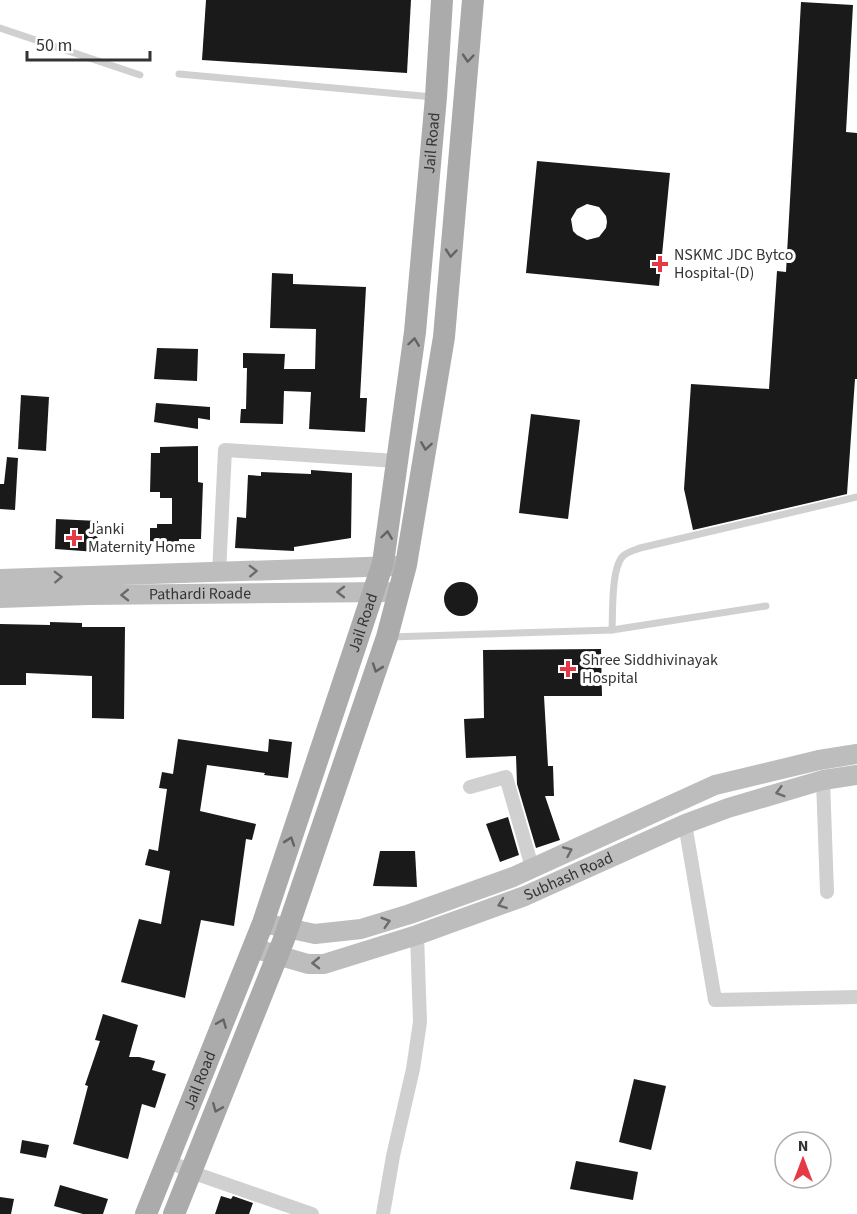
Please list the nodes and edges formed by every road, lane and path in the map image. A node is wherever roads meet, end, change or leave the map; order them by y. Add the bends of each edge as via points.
1 (442, 0) edge
2 (473, 0) edge
3 (0, 28) edge
4 (179, 74) dead end
5 (140, 75) dead end
6 (436, 97) junction
7 (397, 461) junction
8 (857, 497) edge
9 (406, 565) junction
10 (381, 567) junction
11 (219, 573) junction
12 (0, 579) edge
13 (374, 592) junction
14 (400, 592) junction
15 (0, 598) edge
16 (766, 606) dead end
17 (612, 630) junction
18 (387, 638) junction
19 (857, 754) edge
20 (857, 775) edge
21 (823, 780) junction
22 (470, 787) dead end
23 (686, 824) junction
24 (532, 867) junction
25 (827, 892) dead end
26 (263, 923) junction
27 (288, 929) junction
28 (417, 935) junction
29 (253, 948) junction
30 (278, 955) junction
31 (857, 997) edge
32 (167, 1160) junction
33 (191, 1172) junction
34 (146, 1214) edge
35 (174, 1214) edge
36 (312, 1214) edge
37 (383, 1214) edge

1 - 6 main road, Jail Road
2 -> 9 main road, Jail Road via 444,337
3 - 5 lane
4 - 6 lane
7 -> 6 main road, Jail Road via 415,332
10 -> 7 main road, Jail Road
7 - 11 street via 225,450
8 - 17 lane via 624,554 616,575
9 - 10 main road
9 - 14 main road, Jail Road
11 -> 10 main road
10 - 13 main road, Jail Road
12 -> 11 main road
13 - 14 main road, Pathardi Roade
13 -> 15 main road, Pathardi Roade
26 -> 13 main road, Jail Road
14 - 18 main road, Jail Road
16 - 17 lane
17 - 18 lane
18 -> 27 main road, Jail Road
24 -> 19 main road, Subhash Road via 715,785
20 - 21 main road, Subhash Road
21 -> 23 main road, Subhash Road via 728,807
21 - 25 street
22 - 24 street via 506,777
23 -> 28 main road, Subhash Road via 525,896
23 - 31 street via 715,1000
27 -> 24 main road, Subhash Road via 315,934 361,929
26 - 27 main road, Subhash Road
26 - 29 main road, Jail Road
27 - 30 main road, Jail Road
28 -> 30 main road, Subhash Road via 324,964 308,964
28 - 37 street via 420,1022
29 - 30 main road, Subhash Road
32 -> 29 main road, Jail Road
30 -> 33 main road, Jail Road
32 - 33 street
32 - 34 main road, Jail Road
33 - 35 main road, Jail Road
33 - 36 street

